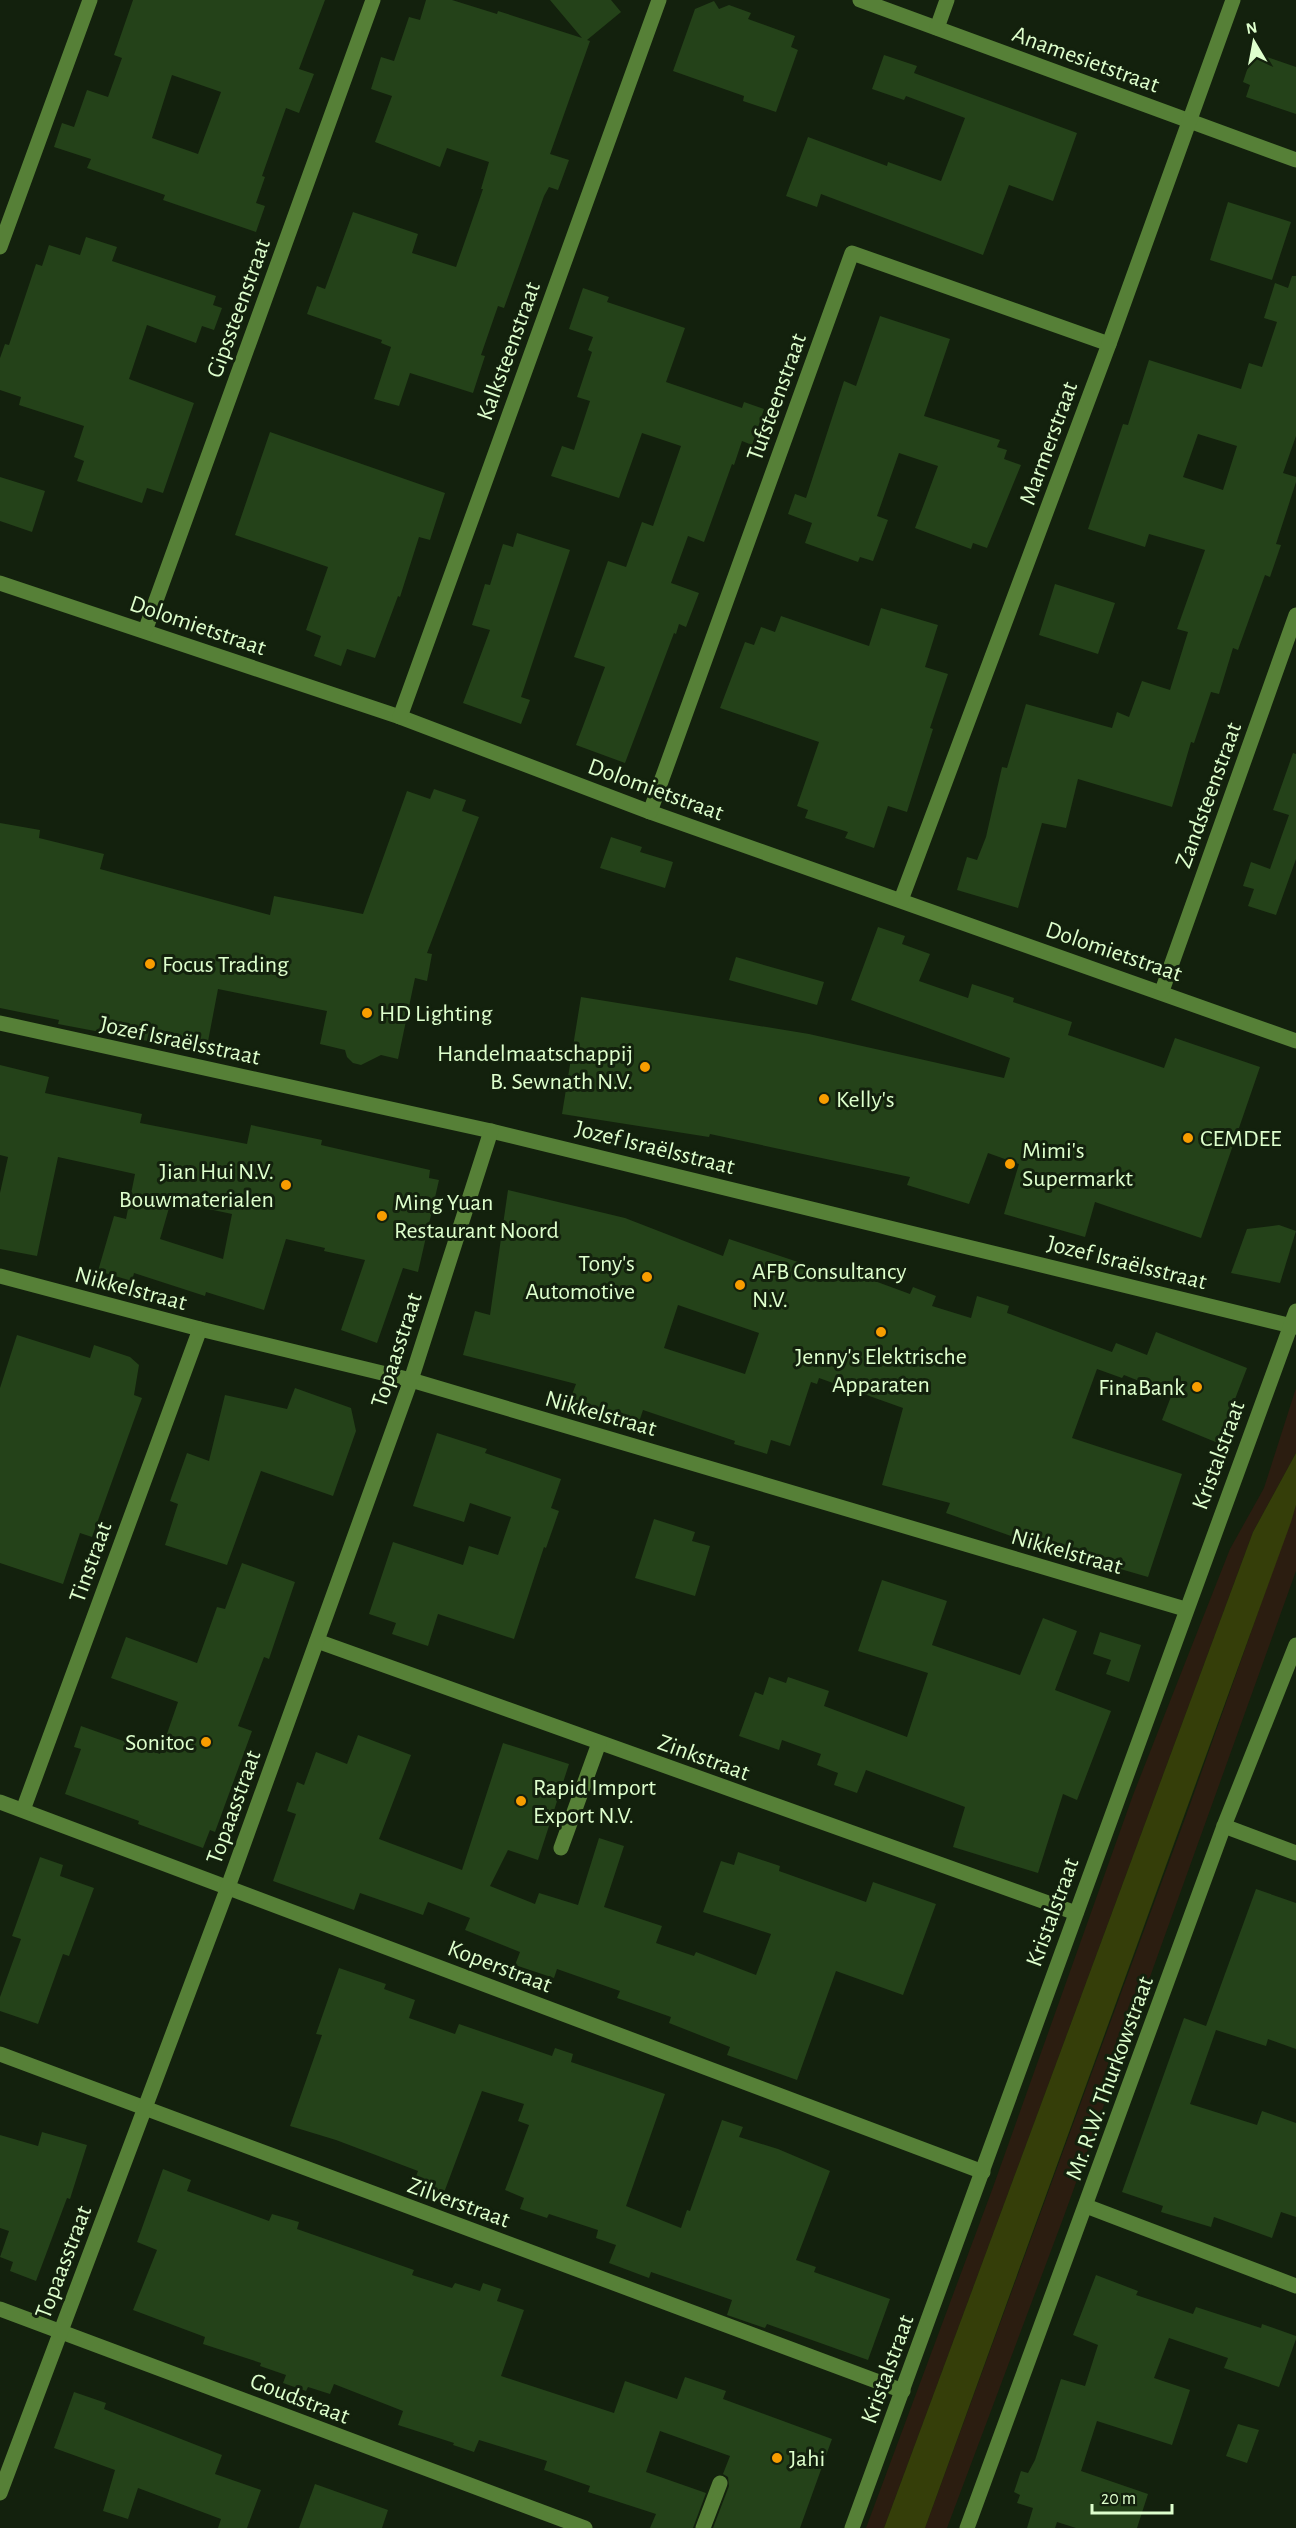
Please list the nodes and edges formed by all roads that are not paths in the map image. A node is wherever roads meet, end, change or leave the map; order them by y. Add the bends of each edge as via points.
1 (90, 0) edge
2 (373, 0) edge
3 (658, 0) edge
4 (860, 0) edge
5 (947, 0) edge
6 (1233, 0) edge
7 (937, 28) junction
8 (1189, 120) junction
9 (1296, 159) edge
10 (0, 247) edge
11 (1109, 344) junction
12 (0, 582) edge
13 (1296, 615) edge
14 (145, 631) junction
15 (400, 717) junction
16 (650, 812) junction
17 (902, 900) junction
18 (1162, 991) junction
19 (0, 1023) edge
20 (1296, 1041) edge
21 (491, 1131) junction
22 (0, 1276) edge
23 (1294, 1321) edge
24 (200, 1329) junction
25 (411, 1380) junction
26 (1185, 1609) junction
27 (317, 1641) junction
28 (1296, 1645) edge
29 (599, 1743) junction
30 (0, 1802) edge
31 (22, 1810) junction
32 (1224, 1826) junction
33 (561, 1848) dead end
34 (1296, 1853) edge
35 (228, 1887) junction
36 (1076, 1913) junction
37 (0, 2054) edge
38 (145, 2109) junction
39 (983, 2172) junction
40 (1086, 2206) junction
41 (1296, 2286) edge
42 (0, 2309) edge
43 (61, 2332) junction
44 (903, 2391) junction
45 (720, 2483) dead end
46 (0, 2493) edge
47 (585, 2528) edge
48 (704, 2528) edge
49 (852, 2528) edge
50 (967, 2528) edge

1 - 10 street
2 - 14 street, Gipssteenstraat
3 - 15 street, Kalksteenstraat
4 - 7 street, Anamesietstraat
5 - 7 street
6 - 8 street, Marmerstraat
7 - 8 street, Anamesietstraat
8 - 9 street, Anamesietstraat
8 - 11 street, Marmerstraat
11 - 16 street, Tufsteenstraat via 852,253
11 - 17 street, Marmerstraat
12 - 14 street, Dolomietstraat
13 - 18 street, Zandsteenstraat
14 - 15 street, Dolomietstraat
15 - 16 street, Dolomietstraat
16 - 17 street, Dolomietstraat
17 - 18 street, Dolomietstraat
18 - 20 street, Dolomietstraat
19 - 21 street, Jozef Israëlsstraat
21 - 23 street, Jozef Israëlsstraat
21 - 25 street, Topaasstraat
22 - 24 street, Nikkelstraat
23 - 26 street, Kristalstraat
24 - 25 street, Nikkelstraat
24 - 31 street, Tinstraat
25 - 26 street, Nikkelstraat
25 - 27 street, Topaasstraat
26 - 36 street, Kristalstraat
27 - 29 street, Zinkstraat
27 - 35 street, Topaasstraat
28 - 32 street, Mr. R.W. Thurkowstraat
29 - 33 street
29 - 36 street, Zinkstraat
30 - 31 street, Koperstraat
31 - 35 street, Koperstraat
32 - 34 street
32 - 40 street, Mr. R.W. Thurkowstraat
35 - 38 street, Topaasstraat
35 - 39 street, Koperstraat
36 - 39 street, Kristalstraat
37 - 38 street, Zilverstraat
38 - 43 street, Topaasstraat
38 - 44 street, Zilverstraat
39 - 44 street, Kristalstraat
40 - 41 street
40 - 50 street, Mr. R.W. Thurkowstraat
42 - 43 street, Goudstraat
43 - 46 street, Topaasstraat
43 - 47 street, Goudstraat
44 - 49 street, Kristalstraat
45 - 48 street

